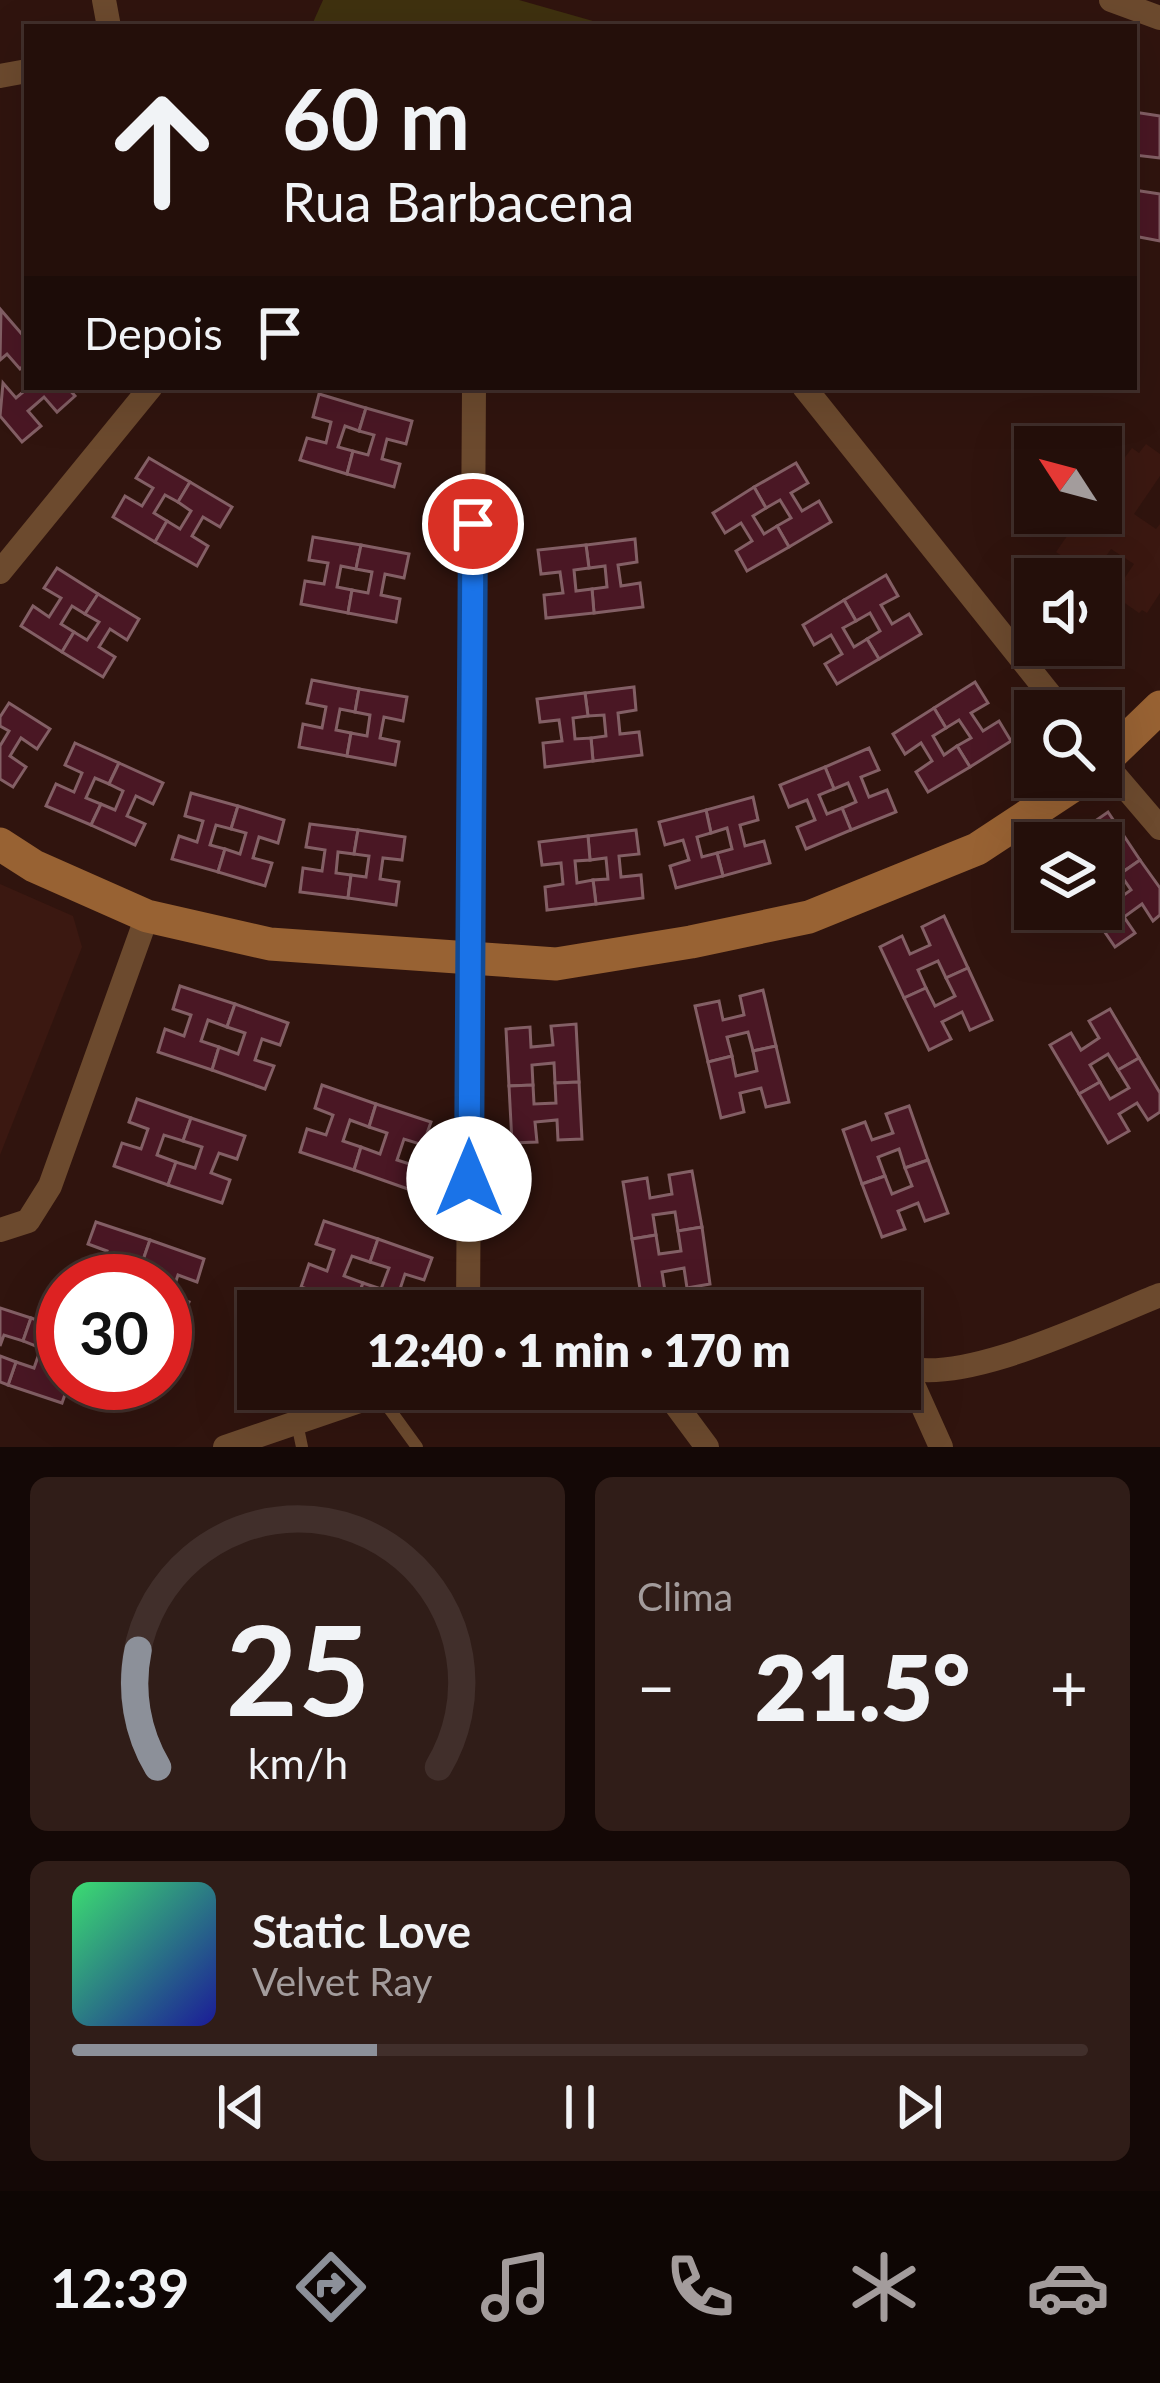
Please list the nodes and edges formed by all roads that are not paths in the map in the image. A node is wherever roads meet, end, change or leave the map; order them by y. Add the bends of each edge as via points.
1 (1111, 0) edge
2 (1160, 18) edge
3 (150, 390) edge
4 (474, 390) edge
5 (806, 390) edge
6 (0, 572) edge
7 (1046, 690) edge
8 (1160, 707) edge
9 (1122, 743) edge
10 (1122, 789) edge
11 (1050, 798) edge
12 (1160, 828) edge
13 (0, 844) edge
14 (147, 916) junction
15 (471, 958) junction
16 (0, 1230) edge
17 (468, 1290) edge
18 (1160, 1295) edge
19 (921, 1367) edge
20 (921, 1405) edge
21 (350, 1410) edge
22 (397, 1410) edge
23 (680, 1410) edge
24 (299, 1435) edge
25 (225, 1447) edge
26 (417, 1447) edge
27 (707, 1447) edge
28 (941, 1447) edge

1 - 2 street
3 - 6 street
4 - 15 street
5 - 7 street
8 - 9 street
10 - 12 street
11 - 15 street via 977,849 809,916 556,964
13 - 14 street
14 - 15 street via 270,944
14 - 16 street via 50,1186 28,1221
15 - 17 street
18 - 19 street via 1020,1350 960,1368
20 - 28 street
21 - 24 street
22 - 26 lane
23 - 27 street
24 - 25 street

